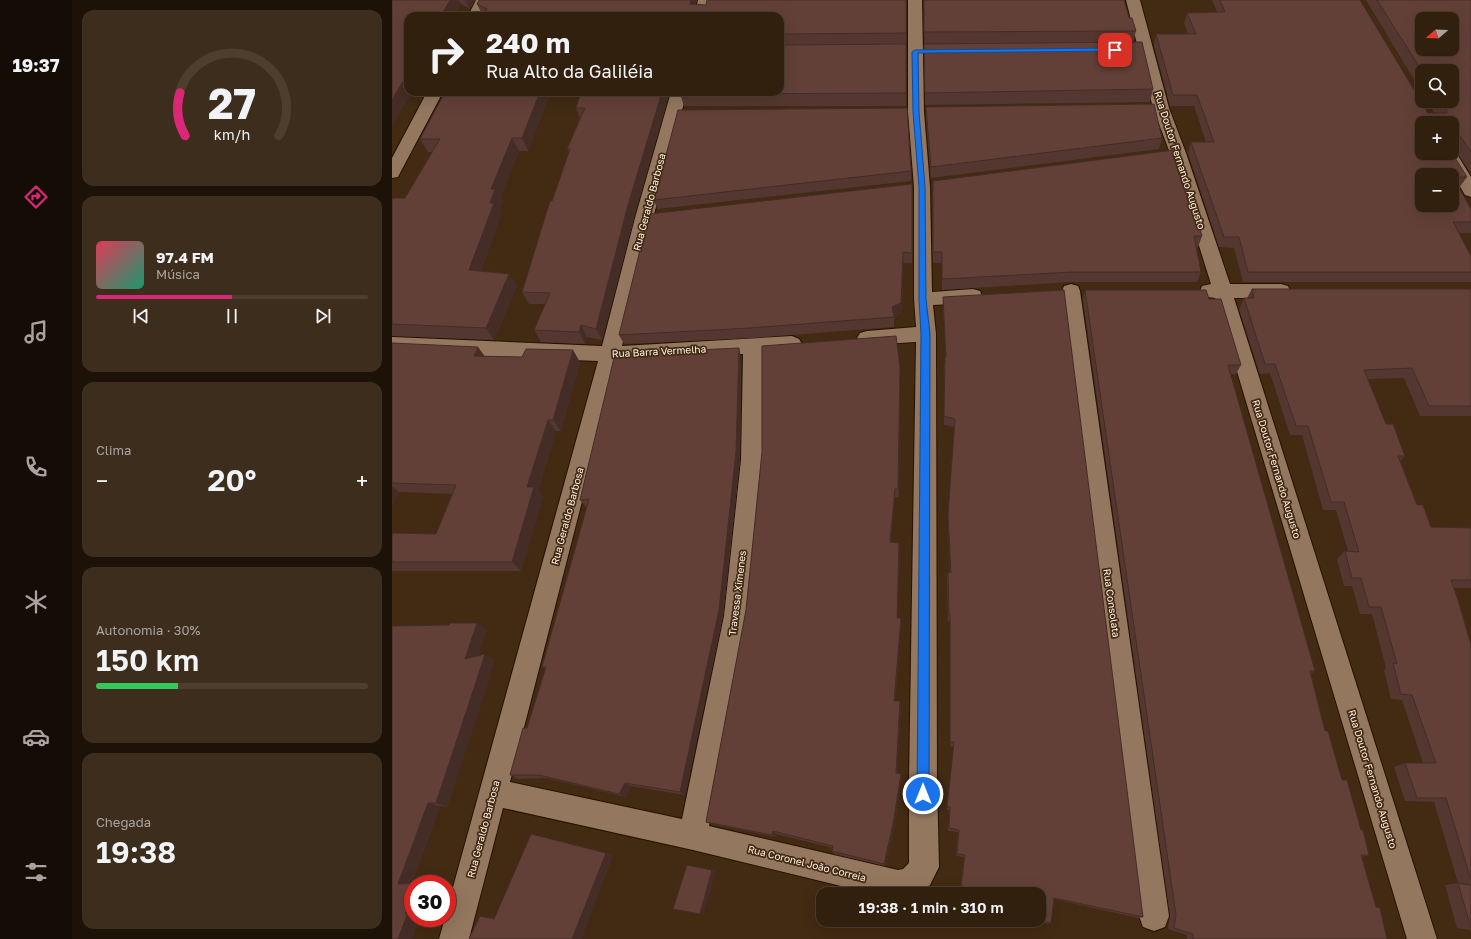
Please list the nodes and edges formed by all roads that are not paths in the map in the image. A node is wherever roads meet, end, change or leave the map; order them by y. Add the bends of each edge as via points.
1 (483, 0) edge
2 (705, 0) edge
3 (915, 0) edge
4 (1133, 0) edge
5 (477, 12) edge
6 (701, 12) edge
7 (433, 96) edge
8 (679, 96) edge
9 (1452, 160) edge
10 (392, 173) edge
11 (1471, 191) edge
12 (1071, 291) dead end
13 (1191, 291) edge
14 (1300, 291) edge
15 (1223, 292) junction
16 (993, 295) edge
17 (922, 299) junction
18 (926, 334) junction
19 (846, 340) edge
20 (807, 343) edge
21 (392, 345) edge
22 (753, 347) junction
23 (610, 354) junction
24 (493, 792) junction
25 (693, 836) junction
26 (1154, 916) dead end
27 (454, 939) edge
28 (1422, 939) edge

1 - 5 street
2 - 6 street
3 - 17 street, Rua Coronel João Correia via 916,112 922,187
4 - 15 street, Rua Doutor Fernando Augusto via 1138,50 1153,108
7 - 10 street
8 - 23 street, Rua Geraldo Barbosa via 681,113
9 - 11 street
12 - 26 street, Rua Consolata
13 - 15 street
14 - 15 street
15 - 28 street, Rua Doutor Fernando Augusto
16 - 17 street
17 - 18 street, Rua Coronel João Correia
18 - 19 street
18 - 25 street, Rua Coronel João Correia via 924,867 920,875 910,883 898,885
20 - 22 street, Rua Barra Vermelha
21 - 23 street, Rua Barra Vermelha
22 - 23 street, Rua Barra Vermelha
22 - 25 street, Travessa Ximenes via 752,460 736,616
23 - 24 street, Rua Geraldo Barbosa
24 - 25 street, Rua Coronel João Correia
24 - 27 street, Rua Geraldo Barbosa

